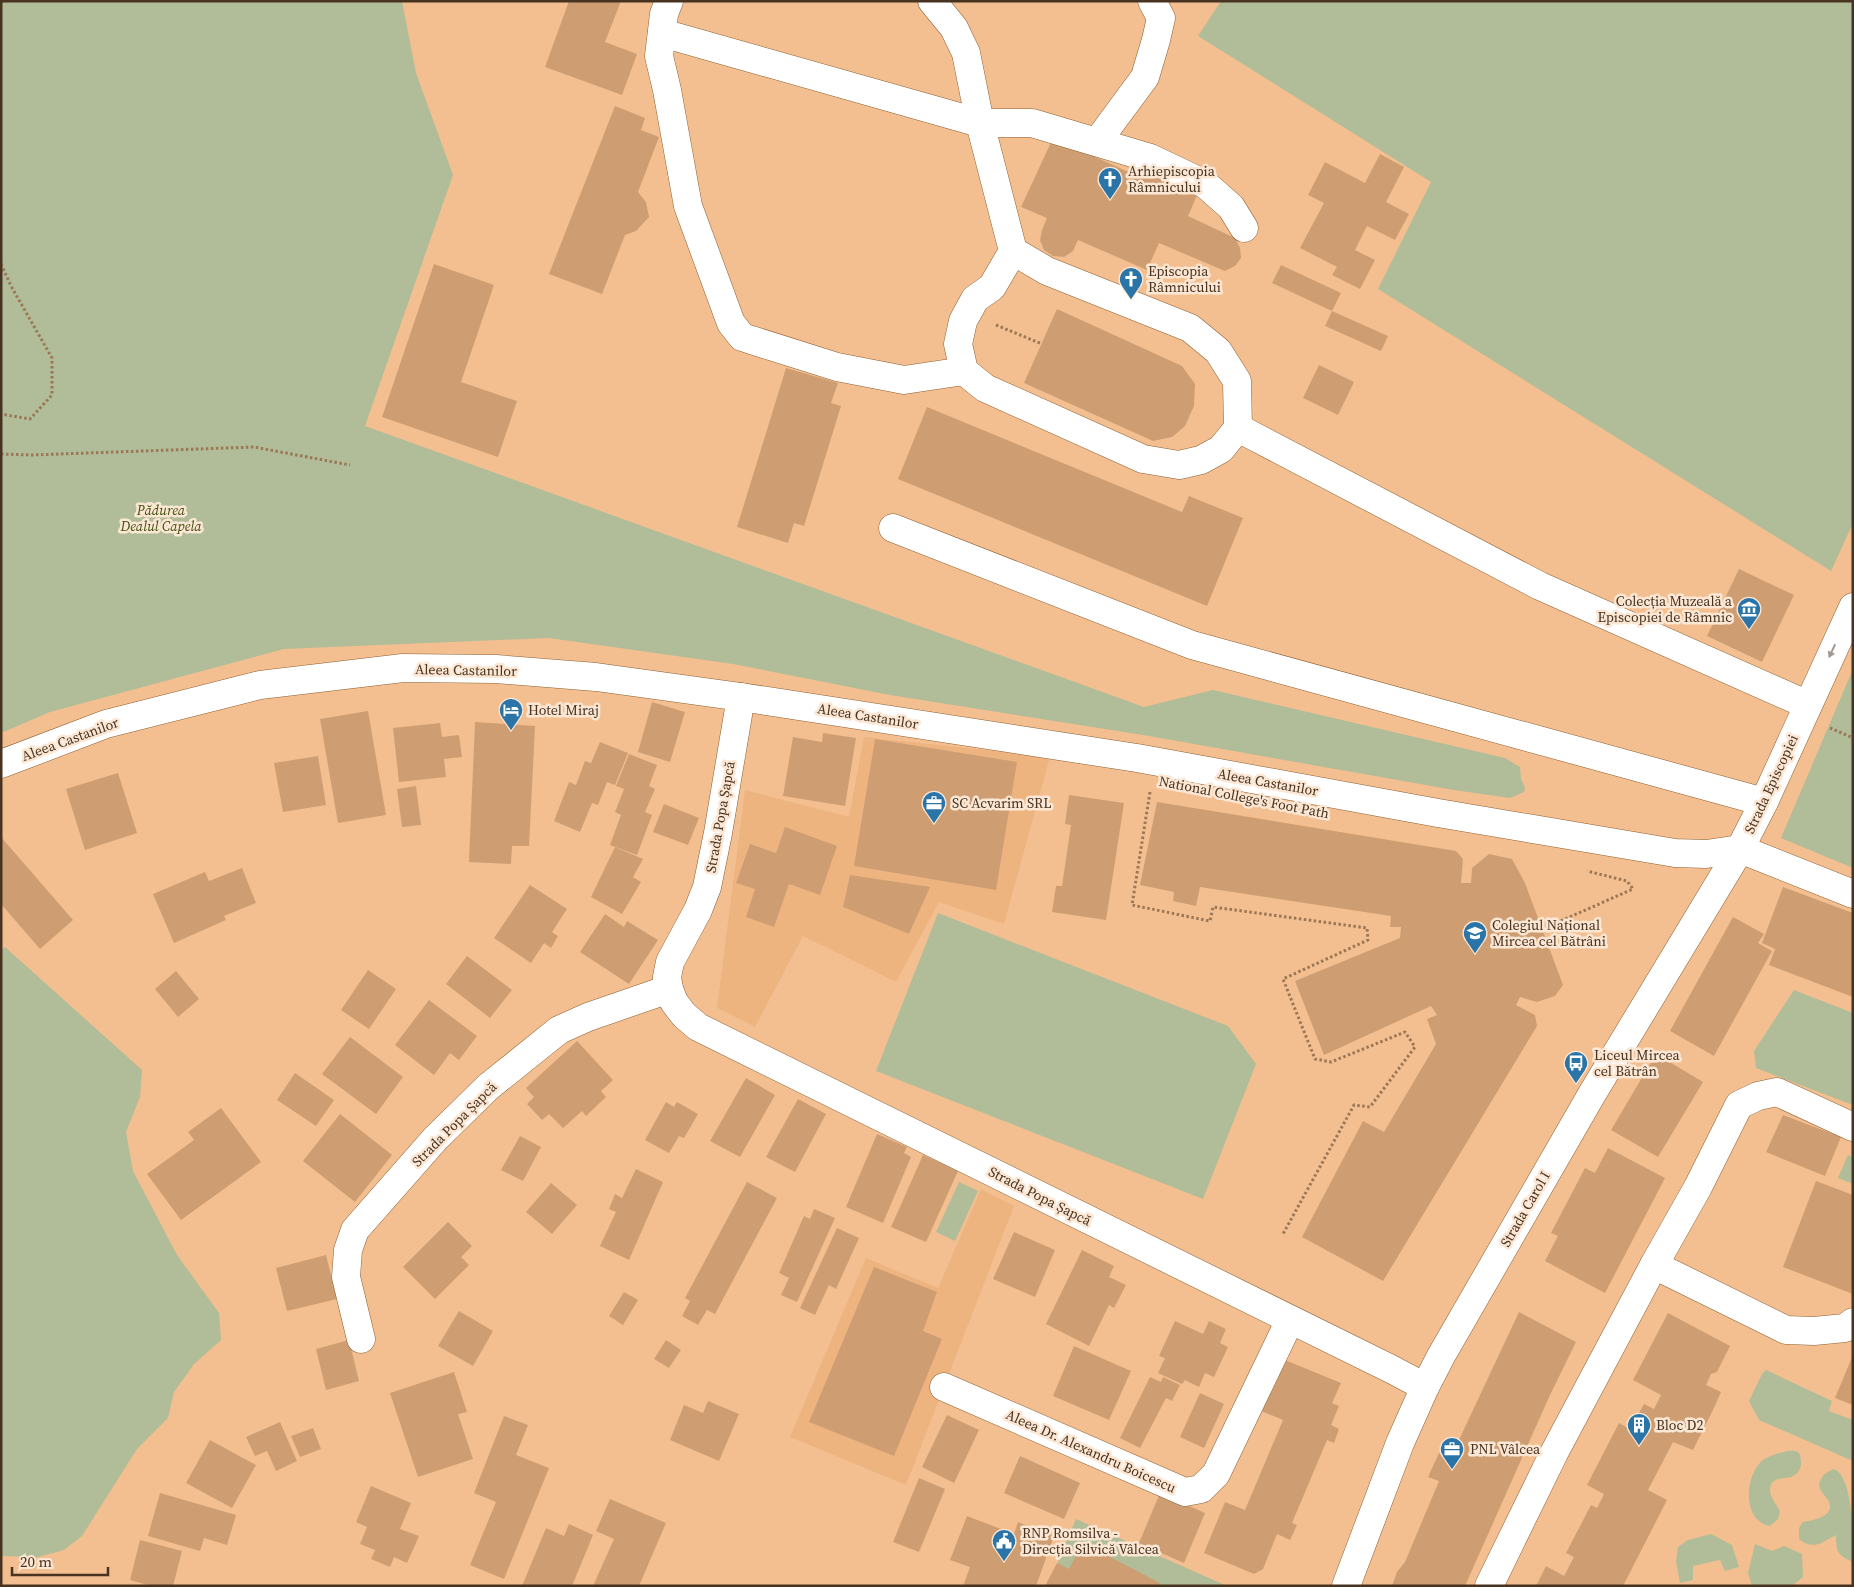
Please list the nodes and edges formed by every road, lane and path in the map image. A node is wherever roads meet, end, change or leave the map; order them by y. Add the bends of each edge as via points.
1 (669, 1) edge
2 (932, 1) edge
3 (1152, 1) edge
4 (662, 34) junction
5 (980, 124) junction
6 (1097, 142) junction
7 (1244, 228) dead end
8 (1013, 251) junction
9 (1, 264) edge
10 (968, 312) junction
11 (1042, 344) dead end
12 (964, 370) junction
13 (1, 414) edge
14 (1238, 428) junction
15 (1, 454) edge
16 (350, 465) dead end
17 (893, 528) dead end
18 (1853, 607) edge
19 (741, 697) junction
20 (1808, 705) junction
21 (1, 764) edge
22 (1160, 792) dead end
23 (1764, 802) junction
24 (1740, 849) junction
25 (1582, 870) dead end
26 (1853, 894) edge
27 (1547, 927) dead end
28 (669, 989) junction
29 (1853, 1127) edge
30 (1283, 1234) dead end
31 (1654, 1265) junction
32 (1290, 1320) junction
33 (1853, 1322) edge
34 (361, 1339) dead end
35 (944, 1387) dead end
36 (1425, 1388) junction
37 (1346, 1586) edge
38 (1489, 1586) edge

1 - 4 street
2 - 5 street via 954,28 966,53
3 - 6 street via 1160,18 1145,76
4 - 5 street
4 - 12 street via 659,56 688,206 731,323 742,337 837,367 904,380
5 - 6 street via 1032,123
5 - 8 street
6 - 7 street via 1150,158 1205,184 1231,207
8 - 10 street via 992,286 975,299
8 - 14 street via 1047,271 1190,328 1218,351 1237,381
9 - 13 path via 52,358 52,395 30,420
10 - 11 path
10 - 12 street via 958,344
12 - 14 street via 984,388 1143,459 1179,465 1201,460 1221,449
14 - 20 street via 1540,586
15 - 16 path via 254,447
17 - 23 street via 1192,645
18 -> 20 street, Strada Episcopiei
19 - 21 street, Aleea Castanilor via 596,677 496,669 403,668 260,685 106,724
19 - 24 street, Aleea Castanilor via 1137,758 1629,846 1706,854
19 - 28 street, Strada Popa Șapcă via 707,887 670,962
20 - 23 street, Strada Episcopiei
22 - 30 path, National College's Foot Path via 1150,790 1132,905 1210,921 1213,907 1367,928 1368,940 1283,979 1315,1059 1331,1062 1405,1032 1416,1046 1370,1107 1354,1105
23 - 24 street, Strada Episcopiei
24 - 26 street, Strada Episcopiei
24 - 36 street, Strada Carol I via 1528,1202
25 - 27 path via 1627,881 1632,889
28 - 32 street, Strada Popa Șapcă via 674,1002 698,1027
28 - 34 street, Strada Popa Șapcă via 559,1030 488,1087 435,1139 355,1230 348,1250 346,1277
29 - 31 street via 1776,1092 1739,1105
31 - 33 street via 1786,1330 1837,1329
31 - 38 street via 1554,1453
32 - 35 street, Aleea Dr. Alexandru Boicescu via 1216,1474 1201,1489 1185,1492
32 - 36 street, Strada Popa Șapcă
36 - 37 street, Strada Carol I via 1400,1443

